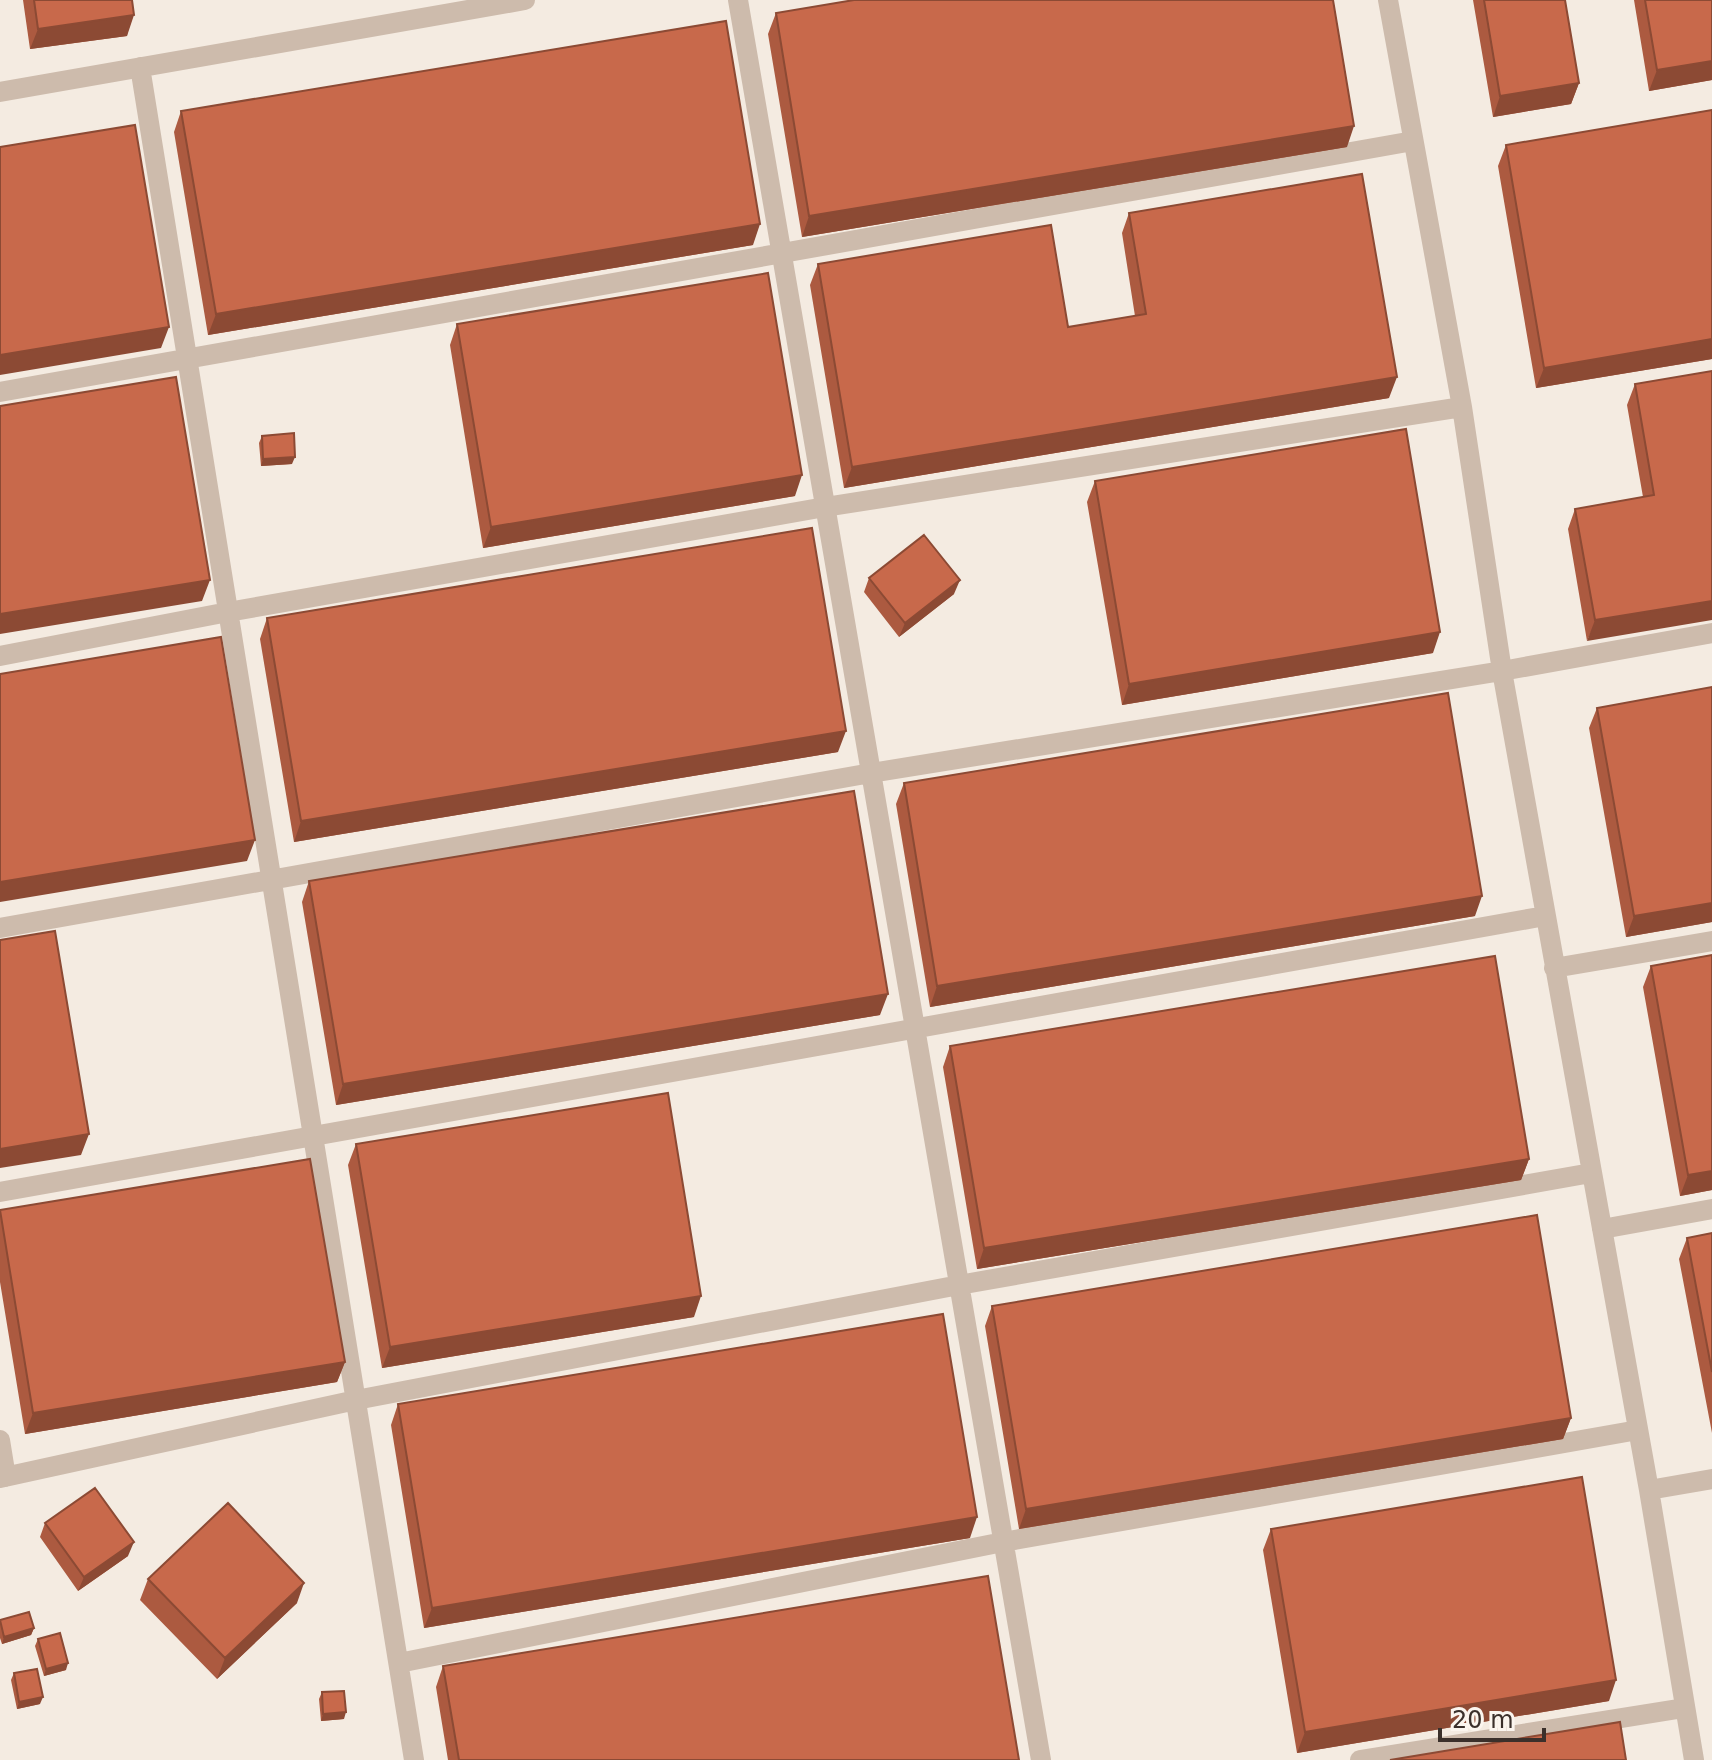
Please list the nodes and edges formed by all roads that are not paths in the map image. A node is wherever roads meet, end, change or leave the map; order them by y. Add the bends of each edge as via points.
1 (525, 0) edge
2 (738, 0) edge
3 (1388, 0) edge
4 (140, 67) junction
5 (0, 92) edge
6 (1413, 141) junction
7 (782, 254) junction
8 (187, 359) junction
9 (0, 392) edge
10 (1462, 407) junction
11 (825, 507) junction
12 (228, 612) junction
13 (1712, 633) edge
14 (0, 656) edge
15 (1502, 671) junction
16 (871, 773) junction
17 (272, 880) junction
18 (1545, 916) junction
19 (0, 928) edge
20 (1712, 941) edge
21 (1554, 968) junction
22 (915, 1029) junction
23 (313, 1137) junction
24 (1591, 1173) junction
25 (0, 1192) edge
26 (1712, 1209) edge
27 (1602, 1229) junction
28 (959, 1285) junction
29 (356, 1400) junction
30 (1638, 1430) junction
31 (0, 1440) edge
32 (3, 1477) edge
33 (1712, 1479) edge
34 (1649, 1490) junction
35 (1003, 1542) junction
36 (399, 1663) junction
37 (1684, 1708) junction
38 (414, 1760) edge
39 (1041, 1760) edge
40 (1360, 1760) edge
41 (1694, 1760) edge

1 - 4 street
2 - 7 street
3 - 6 street
4 - 5 street
4 - 8 street
6 - 7 street
6 - 10 street
7 - 8 street
7 - 11 street
8 - 9 street
8 - 12 street
10 - 11 street
10 - 15 street
11 - 12 street
11 - 16 street
12 - 14 street
12 - 17 street
13 - 15 street
15 - 16 street
15 - 18 street
16 - 17 street
16 - 22 street
17 - 19 street
17 - 23 street
18 - 21 street
18 - 22 street
20 - 21 street
21 - 24 street
22 - 23 street
22 - 28 street
23 - 25 street
23 - 29 street
24 - 27 street
24 - 28 street
26 - 27 street
27 - 30 street
28 - 29 street
28 - 35 street
29 - 32 street
29 - 36 street
30 - 34 street
30 - 35 street
31 - 32 street
33 - 34 street
34 - 37 street
35 - 36 street
35 - 39 street
36 - 38 street
37 - 40 street
37 - 41 street

